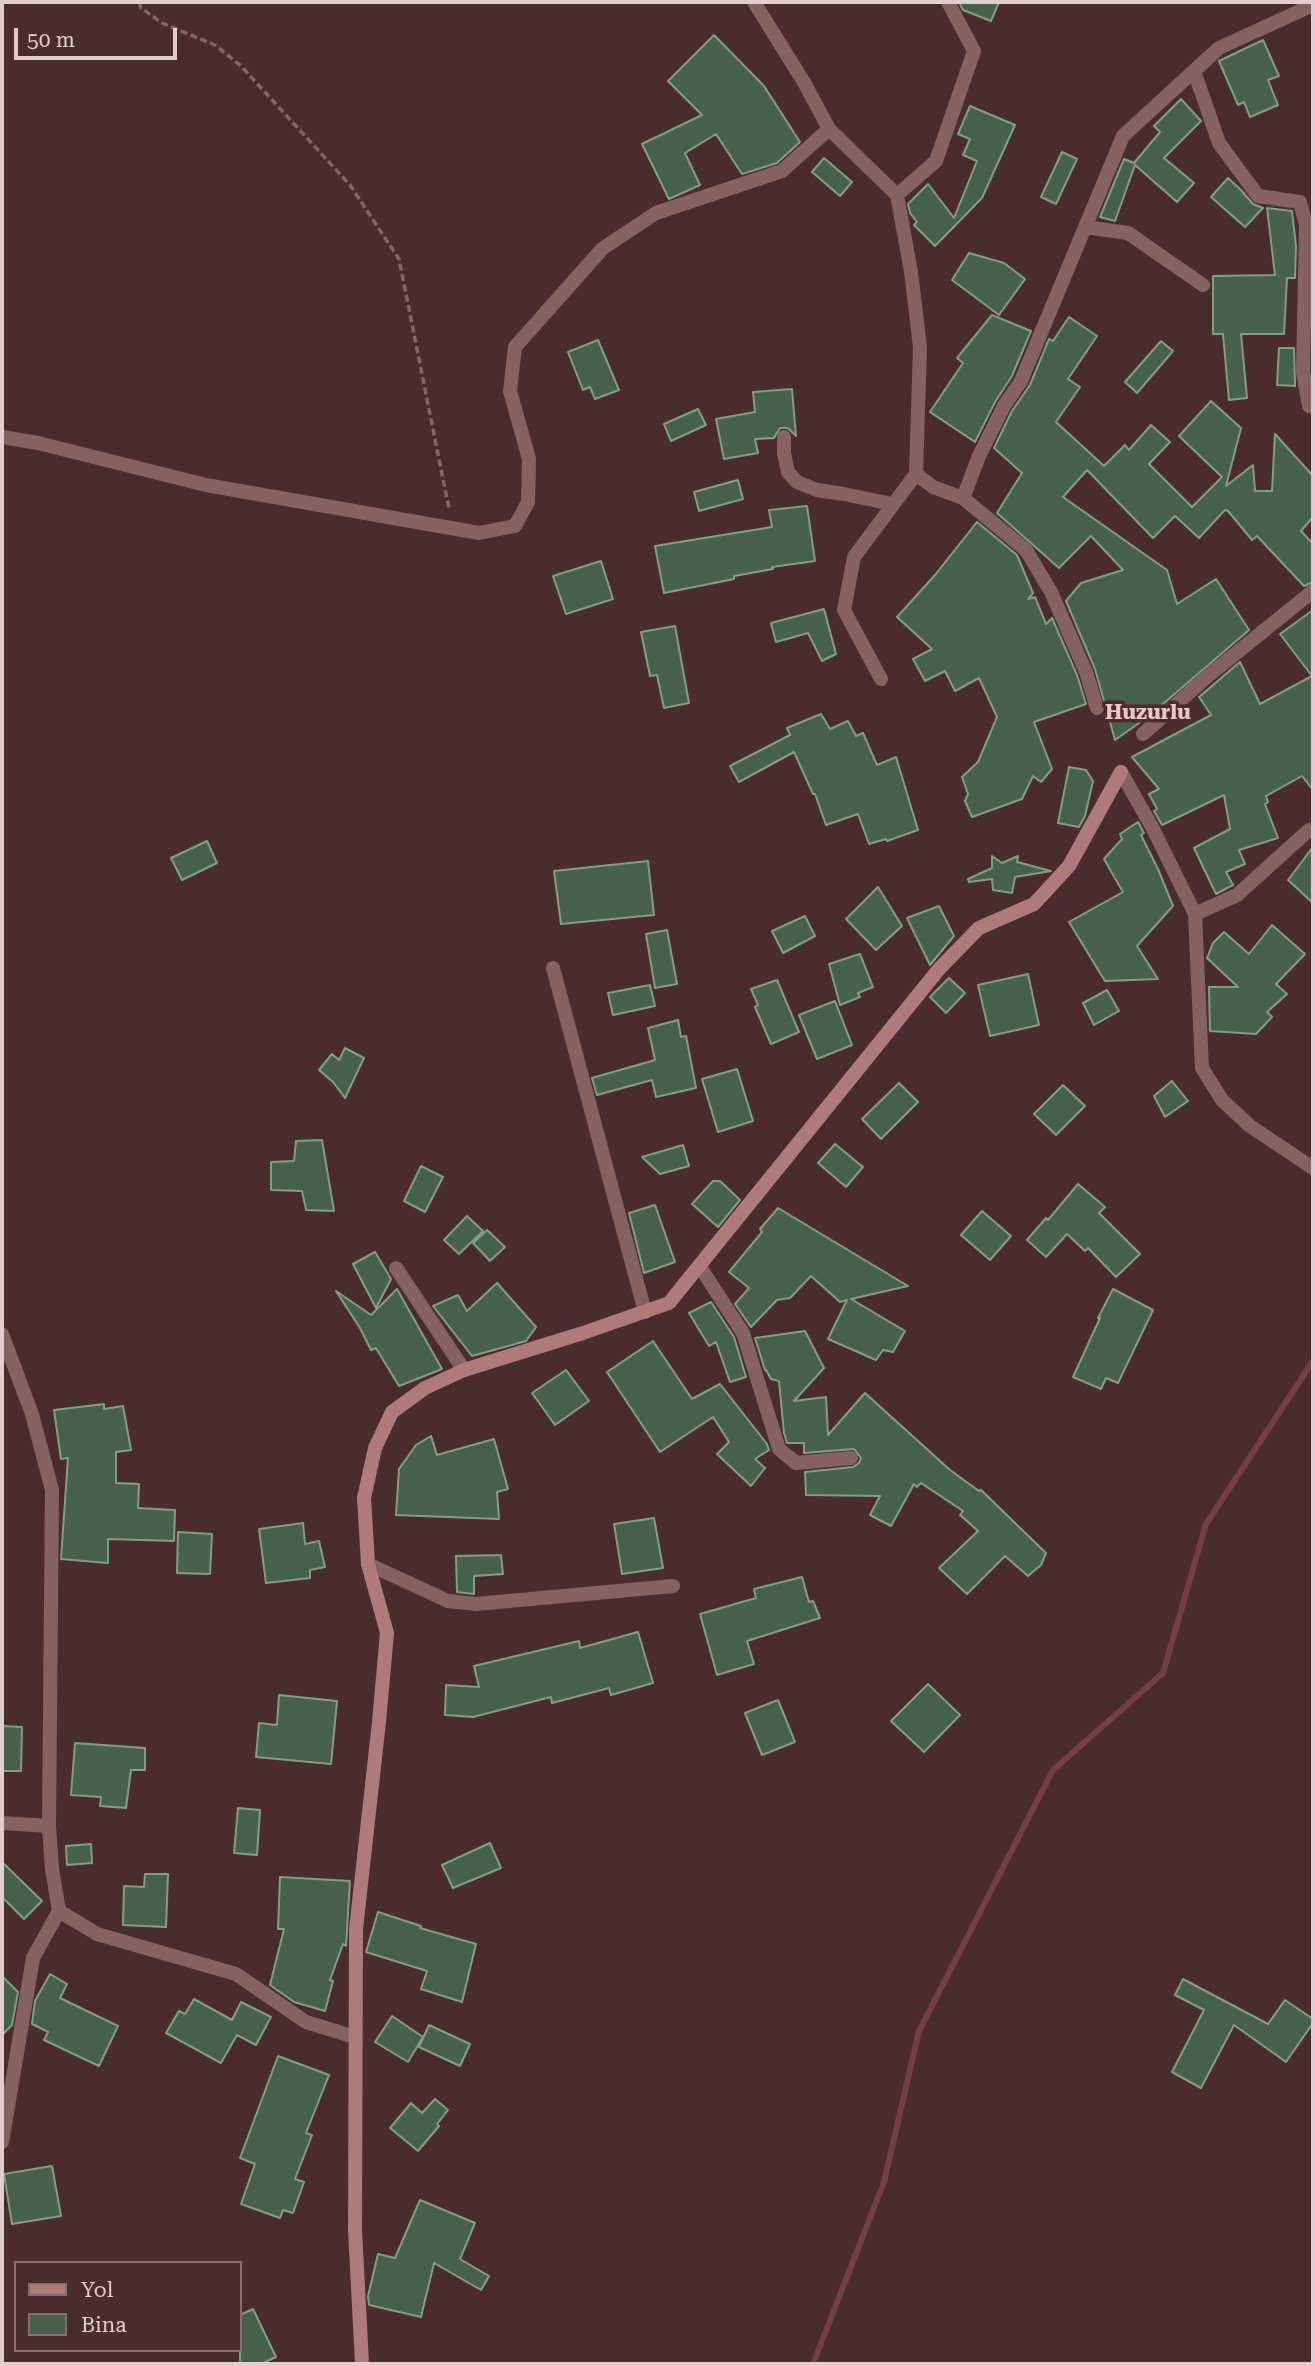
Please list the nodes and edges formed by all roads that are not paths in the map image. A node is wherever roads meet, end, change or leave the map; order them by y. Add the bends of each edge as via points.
1 (754, 2) edge
2 (948, 2) edge
3 (1313, 5) edge
4 (1194, 71) junction
5 (829, 129) junction
6 (897, 195) junction
7 (1085, 227) junction
8 (1203, 285) dead end
9 (1309, 406) dead end
10 (784, 437) dead end
11 (2, 438) edge
12 (916, 474) junction
13 (963, 498) junction
14 (892, 504) junction
15 (1313, 591) edge
16 (881, 679) dead end
17 (1097, 708) dead end
18 (1143, 734) dead end
19 (1309, 830) dead end
20 (1195, 914) junction
21 (553, 968) dead end
22 (1313, 1168) edge
23 (700, 1267) junction
24 (396, 1268) dead end
25 (645, 1312) junction
26 (2, 1334) edge
27 (464, 1370) junction
28 (851, 1458) dead end
29 (368, 1564) junction
30 (673, 1586) dead end
31 (2, 1823) edge
32 (49, 1825) junction
33 (60, 1912) junction
34 (355, 2037) junction
35 (2, 2142) edge
36 (362, 2364) edge

1 - 5 street
2 - 6 street via 974,51 936,161
3 - 4 street via 1219,48
4 - 7 street via 1123,136
4 - 9 street via 1219,143 1258,196 1300,202 1306,225 1303,372
5 - 6 street
5 - 11 street via 782,172 656,213 603,248 515,347 510,391 529,459 528,502 515,526 479,533 205,485
6 - 12 street via 920,347
7 - 8 street via 1128,233
7 - 13 street via 1021,381 984,446
10 - 14 street via 788,472 797,482
12 - 13 street via 933,487
12 - 14 street
13 - 17 street via 1026,550 1051,592
14 - 16 street via 854,557 844,610
15 - 18 street
19 - 20 street via 1237,895
20 - 22 street via 1202,1068 1222,1100 1250,1126
20 - 23 street via 1121,772 1069,866 1034,904 979,928 939,969
21 - 25 street
23 - 25 street via 669,1303
23 - 28 street via 743,1333 779,1449 796,1462
24 - 27 street
25 - 27 street
26 - 32 street via 32,1414 52,1490
27 - 29 street via 425,1388 392,1412 375,1448 364,1498
29 - 30 street via 448,1601 475,1604
29 - 34 street via 387,1633 356,1929
31 - 32 street
32 - 33 street
33 - 34 street via 97,1934 236,1974 306,2022
33 - 35 street via 33,1958
34 - 36 street via 355,2230

